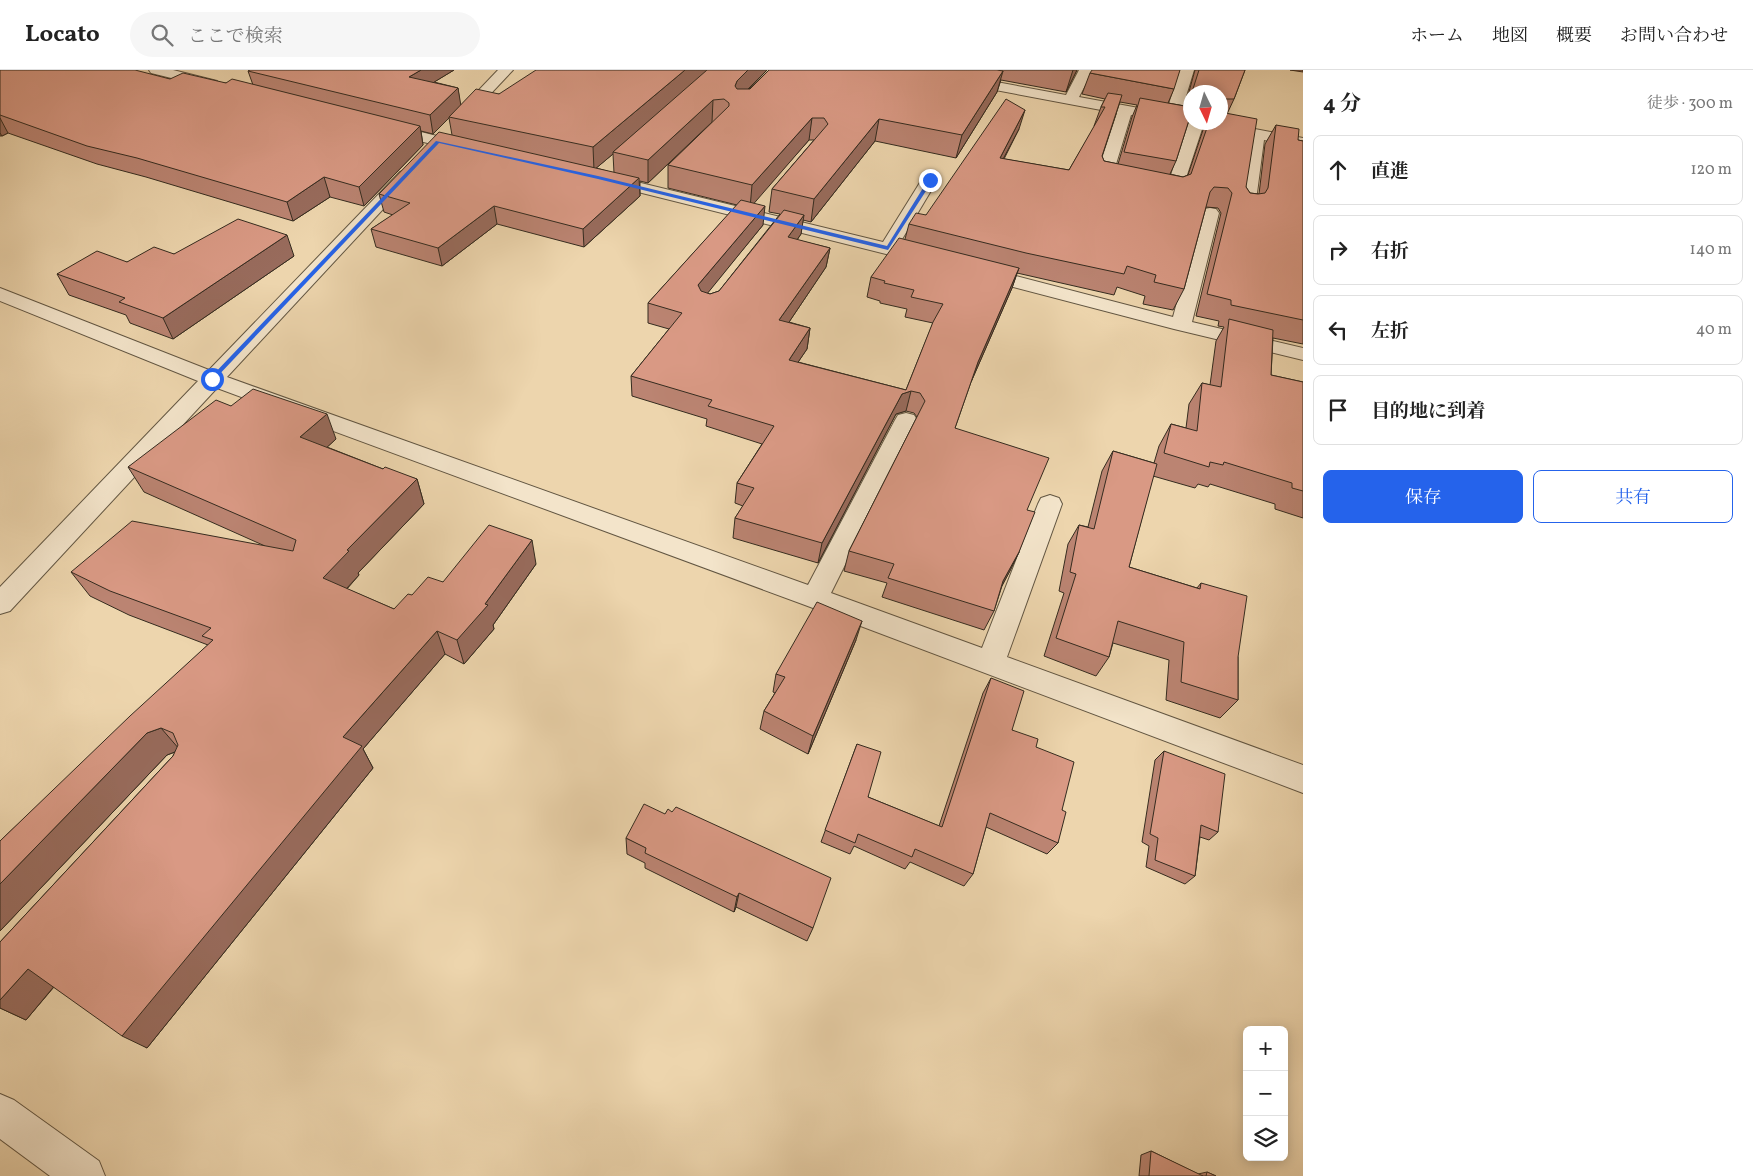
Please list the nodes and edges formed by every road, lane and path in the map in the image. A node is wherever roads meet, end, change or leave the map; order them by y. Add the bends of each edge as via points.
1 (156, 70) edge
2 (506, 70) edge
3 (910, 70) edge
4 (1086, 70) edge
5 (1187, 70) edge
6 (221, 87) edge
7 (1070, 100) junction
8 (1125, 110) junction
9 (1172, 118) junction
10 (1183, 121) edge
11 (372, 125) edge
12 (1228, 129) edge
13 (1191, 130) edge
14 (1257, 134) junction
15 (1303, 143) edge
16 (485, 152) edge
17 (426, 154) junction
18 (612, 165) edge
19 (666, 178) dead end
20 (930, 180) dead end
21 (653, 191) junction
22 (767, 202) dead end
23 (1246, 208) edge
24 (1210, 213) edge
25 (755, 216) junction
26 (777, 221) junction
27 (765, 237) edge
28 (888, 248) junction
29 (945, 263) edge
30 (964, 268) edge
31 (0, 294) edge
32 (1181, 325) junction
33 (1303, 354) edge
34 (212, 379) junction
35 (906, 420) dead end
36 (1050, 504) dead end
37 (816, 598) junction
38 (0, 604) edge
39 (991, 663) junction
40 (1303, 778) edge
41 (0, 1114) edge
42 (84, 1176) edge

1 - 6 street
2 - 17 street
3 - 7 street via 1015,83
4 - 7 street
5 - 9 street
7 - 8 street
8 - 9 street
8 - 13 street via 1104,177 1174,190
9 - 10 street
11 - 17 street
12 - 14 street
14 - 15 street
14 - 23 street
16 - 17 street
17 - 34 street
18 - 21 street via 594,177
19 - 21 street
20 - 28 street
21 - 25 street
22 - 25 street
24 - 32 street
25 - 26 street
26 - 27 street
26 - 28 street
28 - 29 street
30 - 32 street
31 - 34 street
32 - 33 street
34 - 37 street
34 - 38 street
35 - 37 street
36 - 39 street
37 - 39 street
39 - 40 street
41 - 42 street

